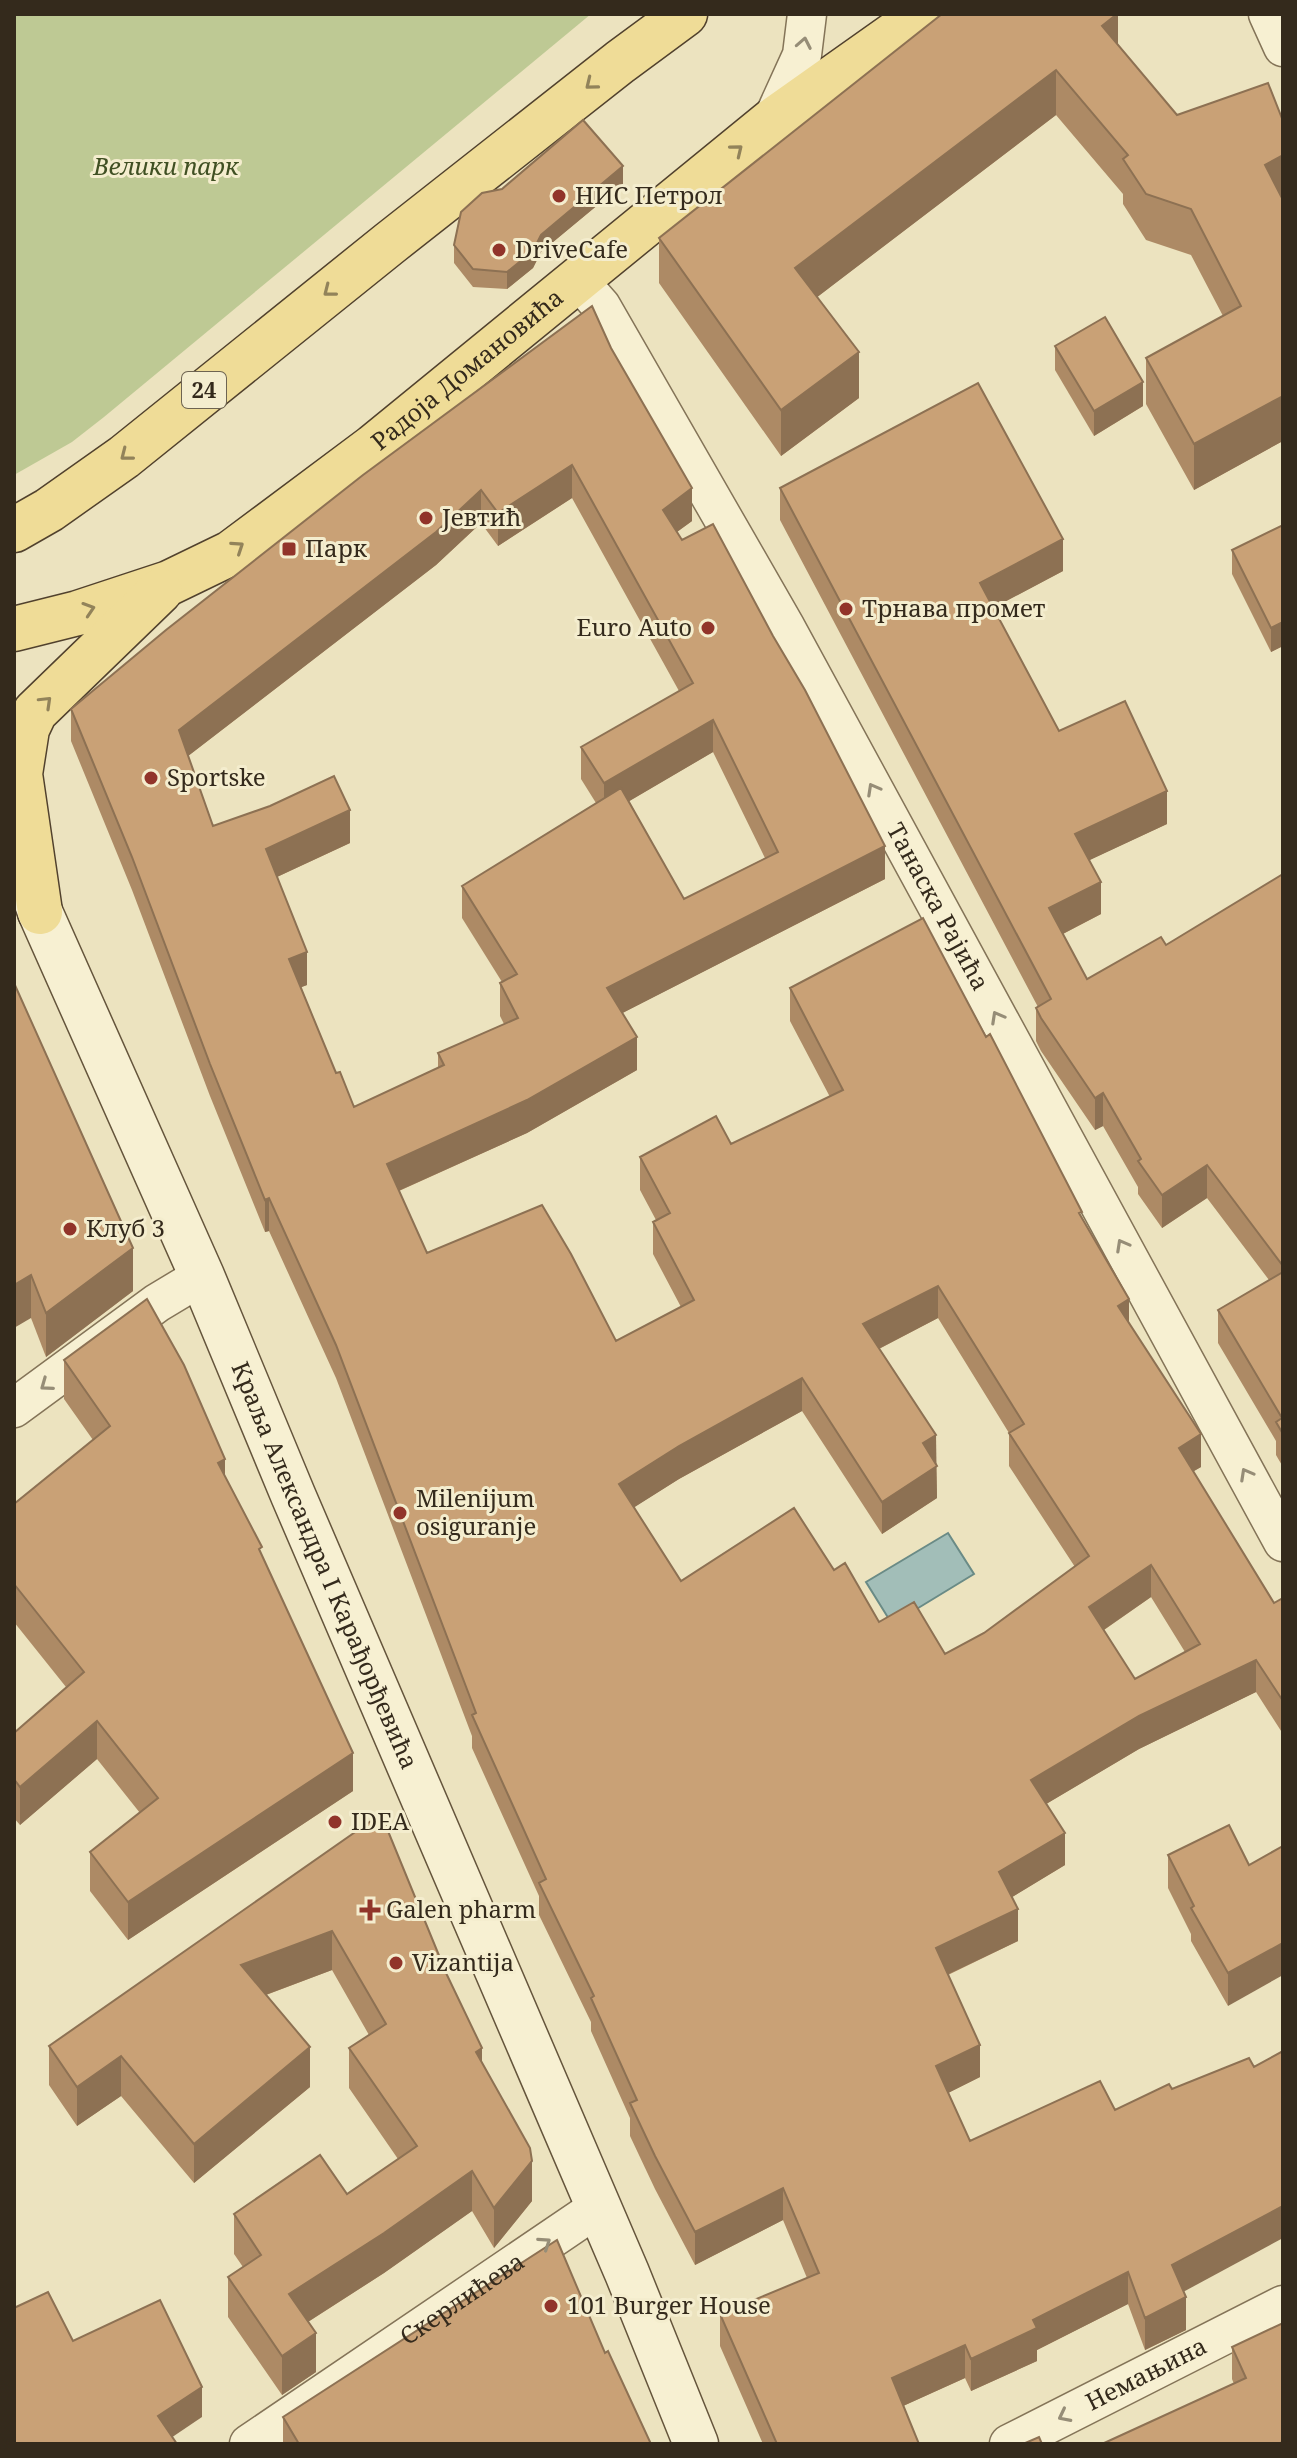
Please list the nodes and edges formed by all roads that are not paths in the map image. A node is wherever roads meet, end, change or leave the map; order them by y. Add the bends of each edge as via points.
1 (685, 14) edge
2 (807, 14) edge
3 (923, 14) edge
4 (1268, 14) edge
5 (1283, 47) edge
6 (772, 121) junction
7 (579, 281) junction
8 (14, 530) edge
9 (169, 583) junction
10 (14, 629) edge
11 (14, 836) edge
12 (14, 867) edge
13 (40, 912) junction
14 (202, 1276) junction
15 (14, 1408) edge
16 (1283, 1542) edge
17 (597, 2208) junction
18 (1283, 2305) edge
19 (249, 2444) edge
20 (696, 2444) edge
21 (1009, 2444) edge

1 -> 8 main road, 24 via 124,457
6 -> 2 street via 802,55
3 - 6 main road, Радоја Домановића
4 - 5 street
7 -> 6 main road, Радоја Домановића
9 -> 7 main road, Радоја Домановића via 231,553 277,520
16 -> 7 street, Танаска Рајића via 786,628 601,306
10 -> 9 main road, Радоја Домановића
13 -> 9 main road via 20,774 27,729 35,712
11 - 13 street, Краља Александра I Карађорђевића
12 - 13 street, Краља Александра I Карађорђевића
13 - 14 street, Краља Александра I Карађорђевића
14 -> 15 street
14 - 17 street, Краља Александра I Карађорђевића
19 -> 17 street, Скерлићева
17 - 20 street, Краља Александра I Карађорђевића
18 -> 21 street, Немањина

